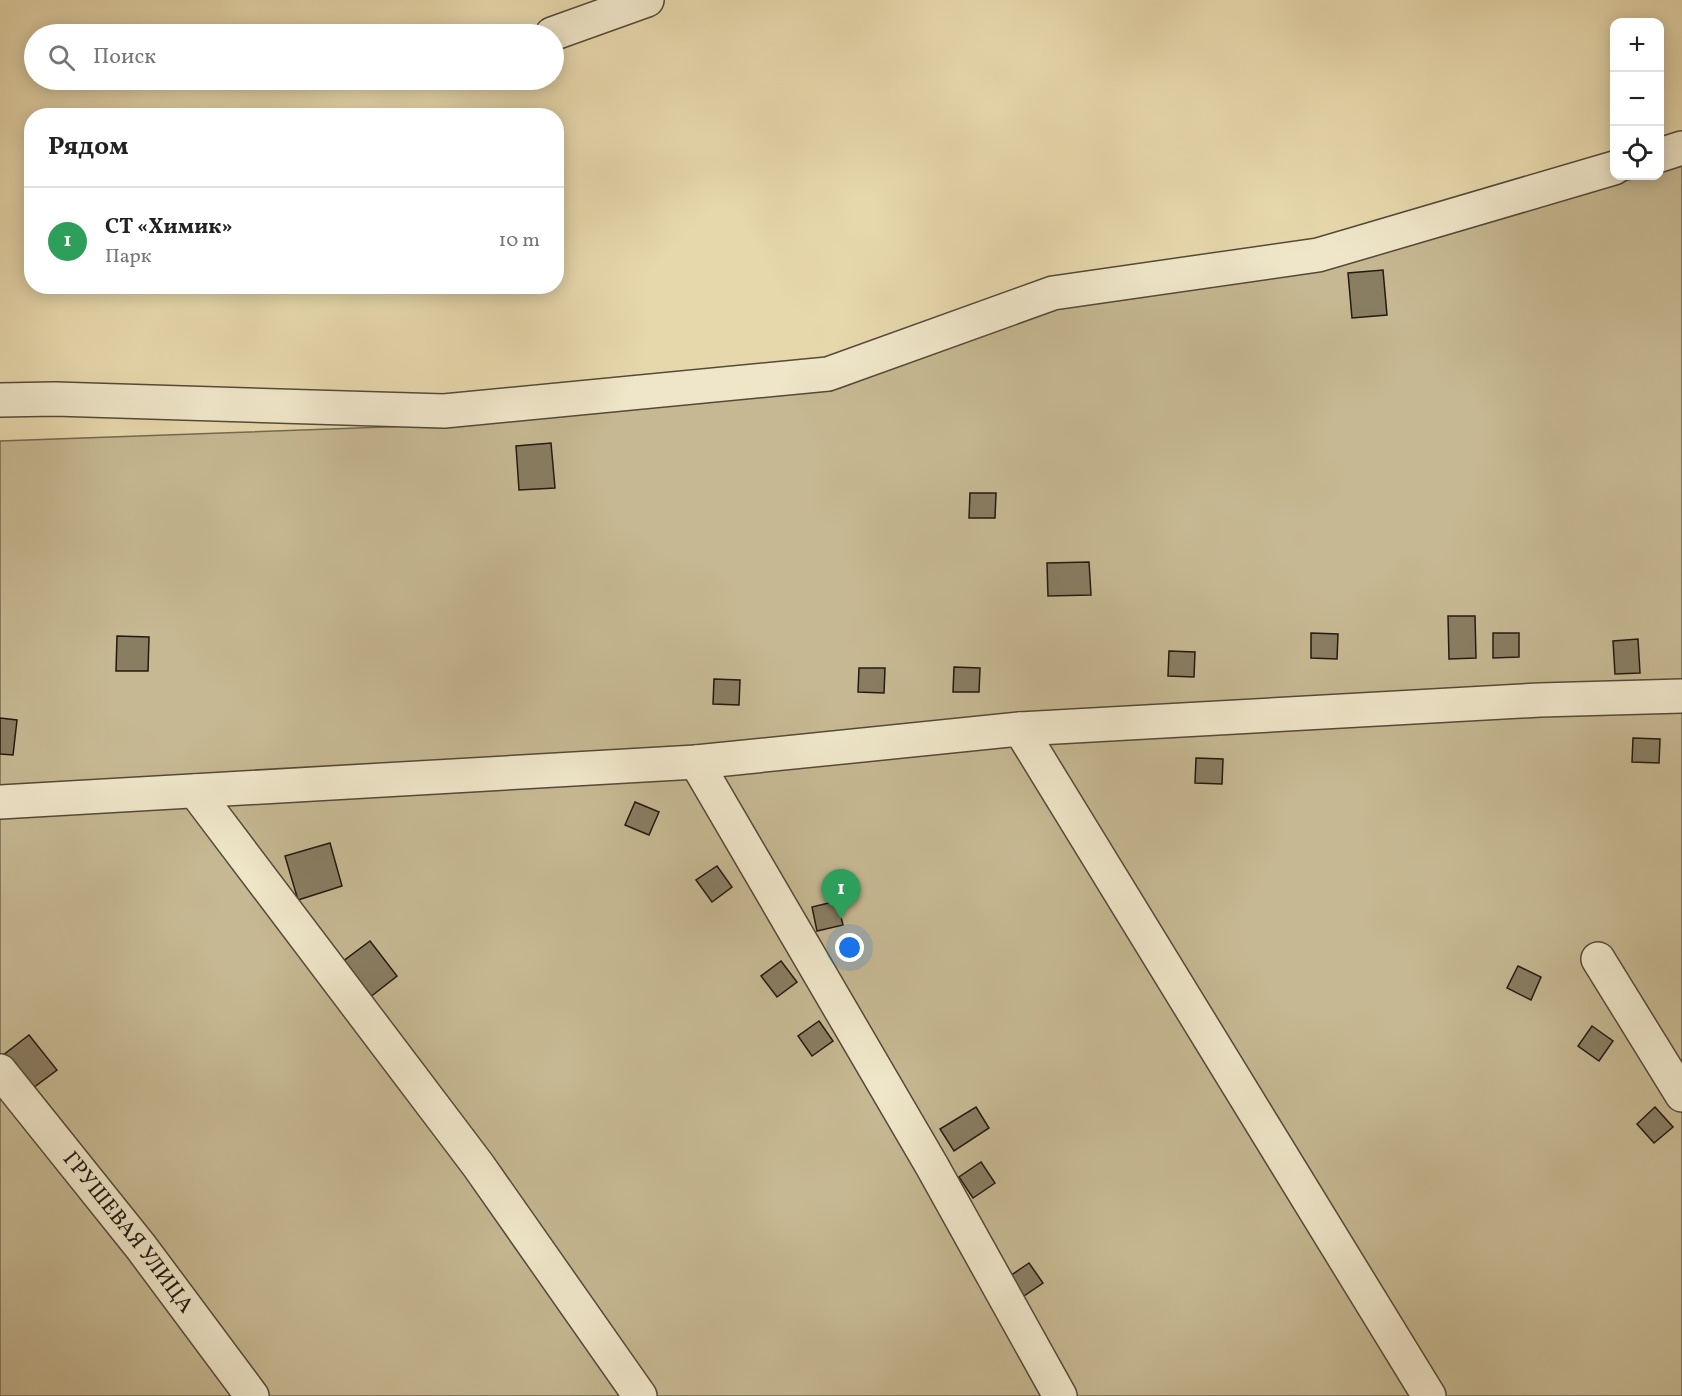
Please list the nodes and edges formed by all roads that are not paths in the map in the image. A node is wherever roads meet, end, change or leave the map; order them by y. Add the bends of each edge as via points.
1 (647, 0) edge
2 (564, 30) edge
3 (1682, 148) edge
4 (1664, 153) edge
5 (1610, 169) edge
6 (0, 399) edge
7 (1682, 696) edge
8 (1020, 729) junction
9 (696, 762) junction
10 (195, 791) junction
11 (0, 802) edge
12 (1598, 959) dead end
13 (0, 1071) edge
14 (1682, 1095) edge
15 (252, 1396) edge
16 (640, 1396) edge
17 (1060, 1396) edge
18 (1429, 1396) edge

1 - 2 street
3 - 4 street
5 - 6 street via 1318,255 1053,293 828,374 444,411
7 - 8 street via 1540,700
8 - 9 street
8 - 18 street
9 - 10 street
9 - 17 street via 932,1166
10 - 11 street
10 - 16 street via 478,1165
12 - 14 street
13 - 15 street, ГРУШЕВАЯ УЛИЦА via 141,1247

